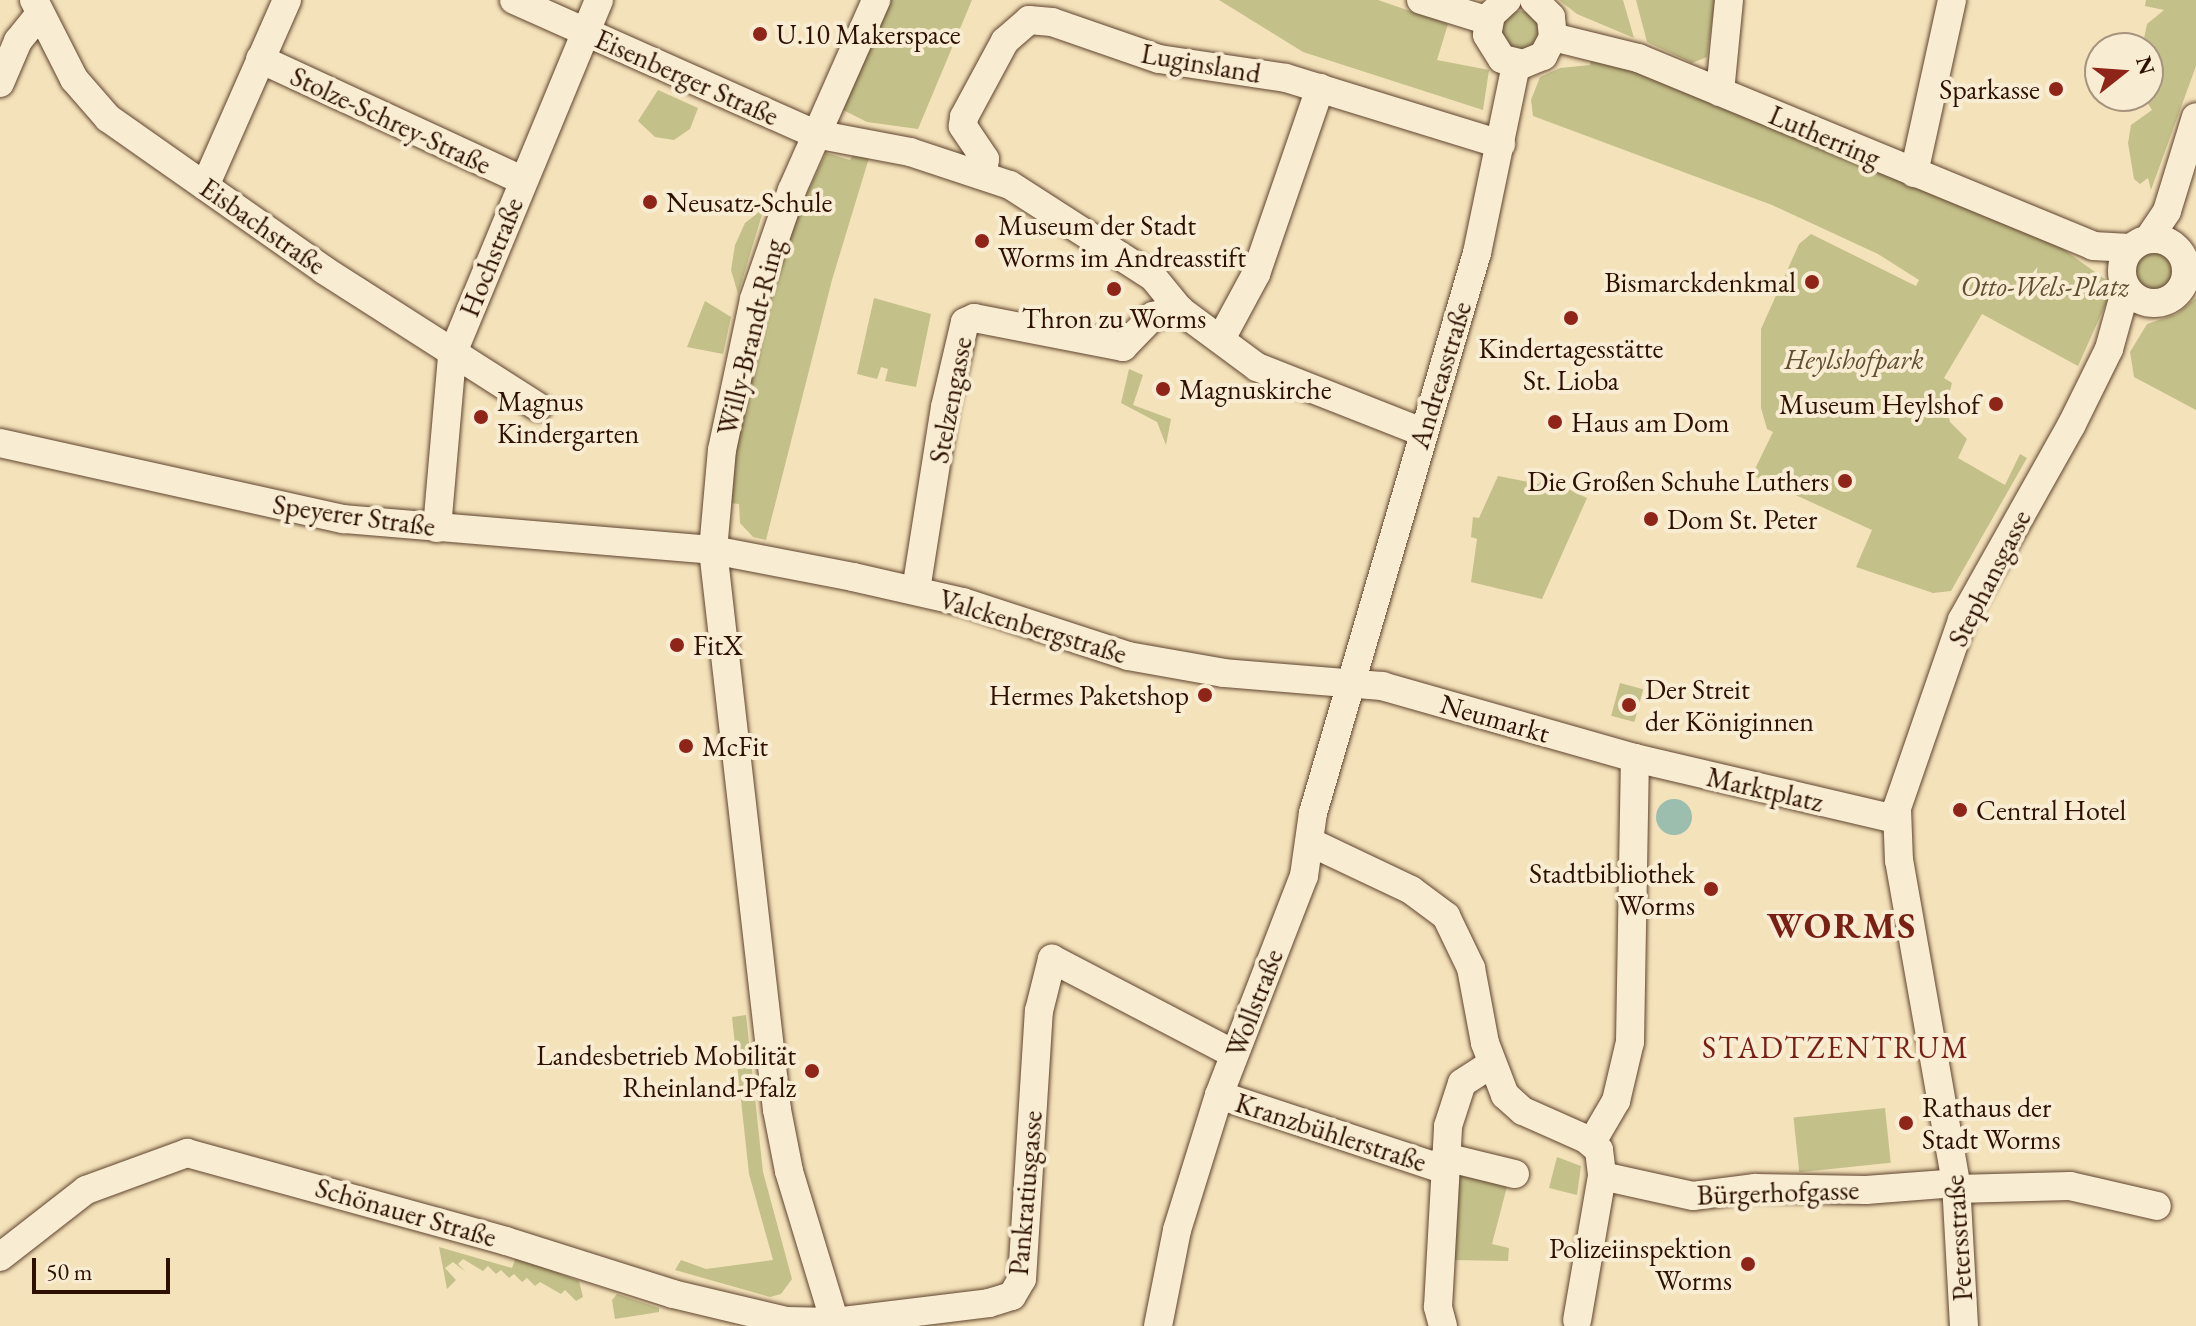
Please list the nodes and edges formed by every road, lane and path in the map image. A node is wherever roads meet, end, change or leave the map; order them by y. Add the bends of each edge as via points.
1 (287, 0) edge
2 (514, 0) edge
3 (599, 0) edge
4 (876, 0) edge
5 (1421, 0) edge
6 (1534, 0) edge
7 (1729, 0) edge
8 (1952, 0) edge
9 (37, 8) edge
10 (1498, 10) edge
11 (586, 31) junction
12 (1553, 37) junction
13 (260, 59) junction
14 (1516, 64) junction
15 (0, 83) edge
16 (1320, 88) junction
17 (1720, 92) junction
18 (2196, 117) edge
19 (815, 134) junction
20 (1501, 144) junction
21 (983, 173) junction
22 (1914, 173) junction
23 (522, 180) junction
24 (205, 186) junction
25 (2160, 267) edge
26 (1180, 310) junction
27 (1222, 337) junction
28 (452, 355) junction
29 (538, 407) dead end
30 (1422, 432) junction
31 (0, 443) edge
32 (437, 528) junction
33 (713, 550) junction
34 (916, 590) junction
35 (1354, 683) junction
36 (1635, 758) junction
37 (1896, 819) junction
38 (1312, 843) junction
39 (1234, 1054) junction
40 (1489, 1058) junction
41 (1219, 1095) junction
42 (1592, 1142) junction
43 (1444, 1163) junction
44 (1515, 1174) dead end
45 (1602, 1176) junction
46 (1956, 1186) junction
47 (2157, 1206) dead end
48 (0, 1257) edge
49 (836, 1324) edge
50 (1577, 1324) edge
51 (1158, 1326) edge
52 (1443, 1326) edge
53 (1964, 1326) edge

1 - 13 street
2 - 11 street, Eisenberger Straße
3 - 11 street, Hochstraße
4 - 19 street, Willy-Brandt-Ring
5 - 10 street
6 - 12 street via 1551,17
7 - 17 street
8 - 22 street
9 - 15 street
9 - 24 street, Eisbachstraße via 92,103
10 - 14 street via 1492,48
11 - 19 street, Eisenberger Straße
11 - 23 street, Hochstraße
12 - 14 street via 1543,56
12 - 17 street, Lutherring via 1622,53
13 - 23 street, Stolze-Schrey-Straße
13 - 24 street
14 - 20 street, Andreasstraße
16 - 20 street, Luginsland
16 - 21 street, Luginsland via 1159,59 1052,22 1029,20 1005,41 964,117 965,129 985,159
16 - 27 street via 1256,274
17 - 22 street, Lutherring
18 - 25 street, Stephansgasse via 2167,211
19 - 21 street, Eisenberger Straße
19 - 33 street, Willy-Brandt-Ring via 778,225 737,370 722,450
20 - 30 street, Andreasstraße via 1477,253
21 - 26 street, Eisenberger Straße via 1031,196 1129,260 1162,286
22 - 25 street, Lutherring via 2093,246
23 - 28 street, Hochstraße
24 - 28 street, Eisbachstraße
25 - 37 street, Stephansgasse via 2109,349 1962,620
26 - 27 street, Eisenberger Straße
26 - 34 street, Stelzengasse via 1153,316 1123,347 974,318 964,325 945,407
27 - 30 street, Eisenberger Straße via 1272,376
28 - 29 street, Eisbachstraße
28 - 32 street, Hochstraße
30 - 35 street, Andreasstraße
31 - 32 street, Speyerer Straße via 344,519
32 - 33 street, Speyerer Straße
33 - 34 street, Valckenbergstraße
33 - 49 street via 777,1110 789,1171
34 - 35 street, Valckenbergstraße via 1128,656 1224,673
35 - 36 street, Neumarkt via 1382,686
35 - 38 street, Wollstraße via 1313,813
36 - 37 street, Marktplatz
36 - 42 street via 1630,1042 1616,1101
37 - 46 street, Petersstraße
38 - 39 street, Wollstraße
38 - 40 street via 1411,890 1446,916 1471,968
39 - 41 street, Wollstraße
39 - 49 street, Pankratiusgasse via 1052,959 1039,1011 1023,1264 1016,1292 989,1303
40 - 42 street via 1502,1090 1517,1107
40 - 43 street via 1456,1094
41 - 43 street, Kranzbühlerstraße
41 - 51 street, Wollstraße via 1177,1230
42 - 45 street via 1603,1162
43 - 44 street, Kranzbühlerstraße
43 - 52 street via 1438,1307
45 - 46 street, Bürgerhofgasse via 1677,1194 1711,1196 1755,1188
45 - 50 street
46 - 47 street, Bürgerhofgasse via 2070,1186
46 - 53 street, Petersstraße
48 - 49 street, Schönauer Straße via 86,1190 187,1153 506,1241 673,1294 786,1321

